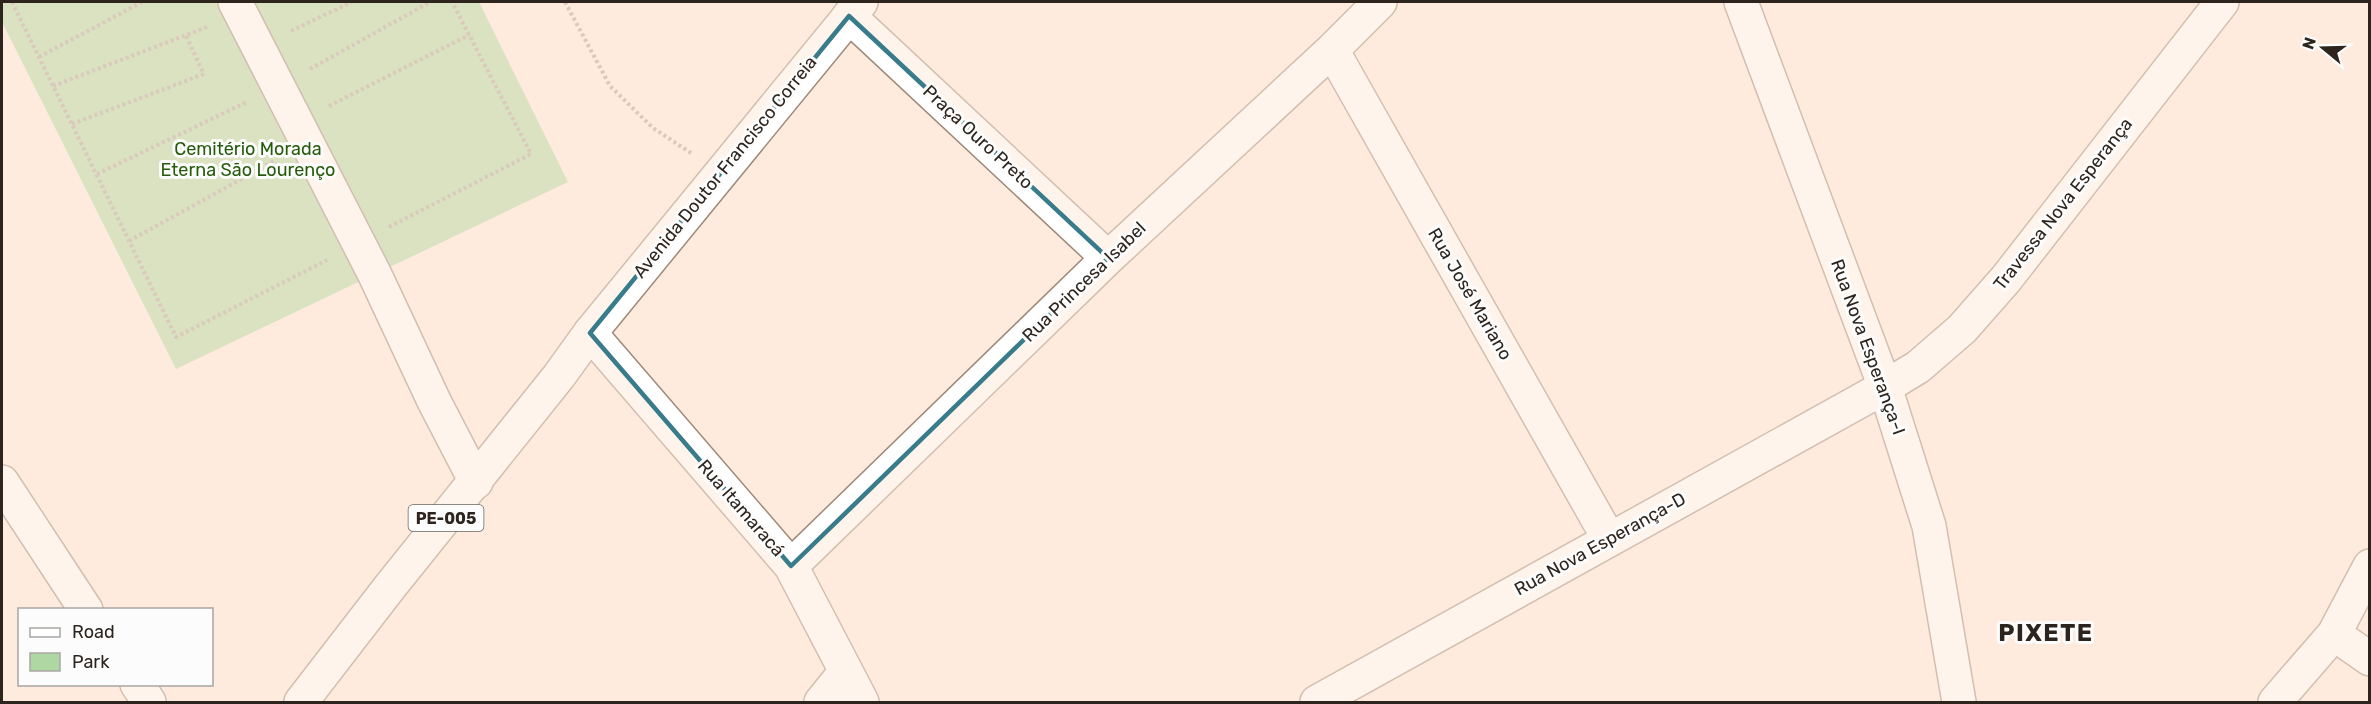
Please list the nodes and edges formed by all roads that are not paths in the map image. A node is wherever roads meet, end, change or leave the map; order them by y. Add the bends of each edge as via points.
1 (1380, 2) edge
2 (1741, 2) edge
3 (2222, 2) edge
4 (237, 6) edge
5 (855, 9) edge
6 (1332, 50) junction
7 (1108, 258) junction
8 (590, 333) junction
9 (1885, 387) junction
10 (476, 482) junction
11 (4, 494) edge
12 (1609, 539) junction
13 (791, 566) junction
14 (2370, 566) edge
15 (85, 608) edge
16 (2334, 634) junction
17 (2370, 659) edge
18 (846, 671) junction
19 (138, 686) edge
20 (149, 702) edge
21 (301, 702) edge
22 (821, 702) edge
23 (862, 702) edge
24 (1317, 702) edge
25 (1959, 702) edge
26 (2275, 702) edge

1 - 6 street, Rua Princesa Isabel
2 - 9 street, Rua Nova Esperança-I
3 - 9 street, Travessa Nova Esperança via 2006,279 1962,329 1918,367
4 - 10 street via 375,274
5 - 7 street, Praça Ouro Preto
5 - 8 street, Avenida Doutor Francisco Correia / PE-005
6 - 7 street, Rua Princesa Isabel
6 - 12 street, Rua José Mariano
7 - 13 street, Rua Princesa Isabel
8 - 10 street, PE-005
8 - 13 street, Rua Itamaracá
9 - 12 street, Rua Nova Esperança-D
9 - 25 street, Rua Nova Esperança-I via 1929,526
10 - 21 street, PE-005
11 - 15 street
12 - 24 street, Rua Nova Esperança-D
13 - 18 street, Rua Itamaracá
14 - 16 street
16 - 17 street
16 - 26 street
18 - 22 street
18 - 23 street, Rua Itamaracá
19 - 20 street

